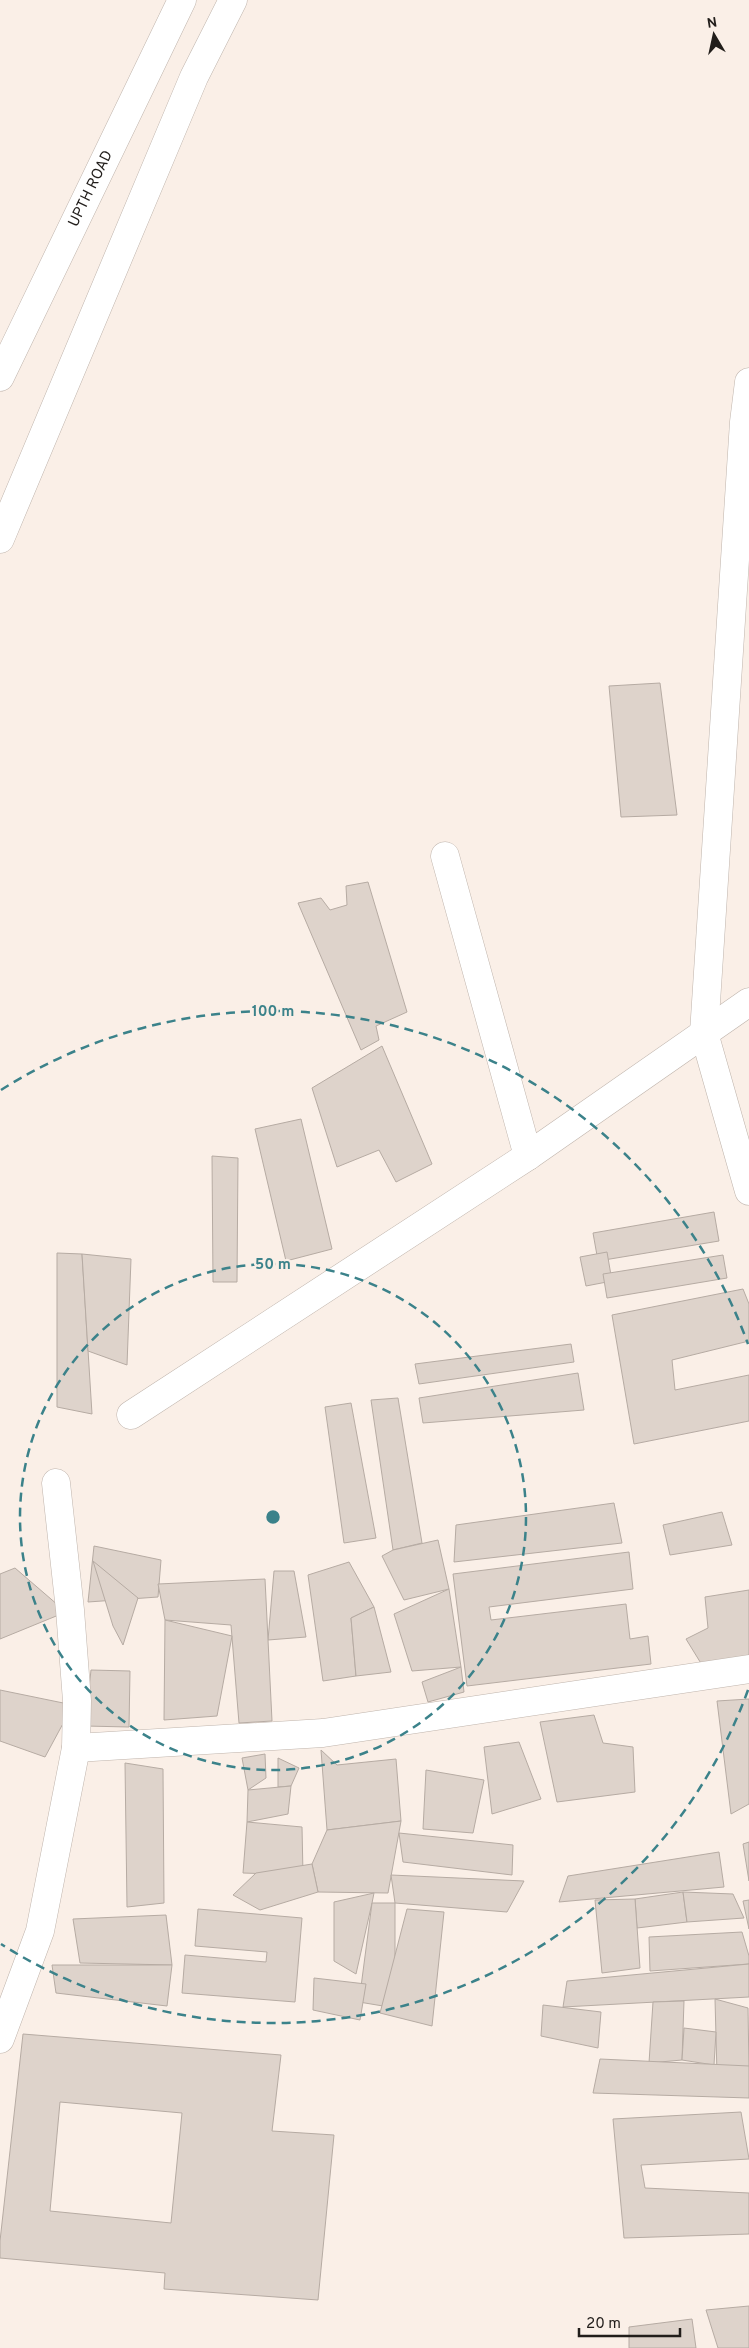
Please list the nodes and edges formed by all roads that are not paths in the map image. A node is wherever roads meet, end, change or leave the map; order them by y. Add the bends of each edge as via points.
1 (182, 0) edge
2 (233, 0) edge
3 (0, 378) edge
4 (749, 382) edge
5 (0, 539) edge
6 (445, 856) dead end
7 (749, 1002) edge
8 (704, 1033) junction
9 (528, 1156) junction
10 (749, 1191) edge
11 (131, 1415) dead end
12 (56, 1483) dead end
13 (749, 1669) edge
14 (76, 1748) junction
15 (0, 2039) edge

1 - 3 street, UPTH ROAD
2 - 5 street via 194,77
4 - 8 street via 743,432
6 - 9 street
7 - 8 street
8 - 9 street
8 - 10 street
9 - 11 street
12 - 14 street via 76,1683
13 - 14 street via 323,1733
14 - 15 street via 40,1931

